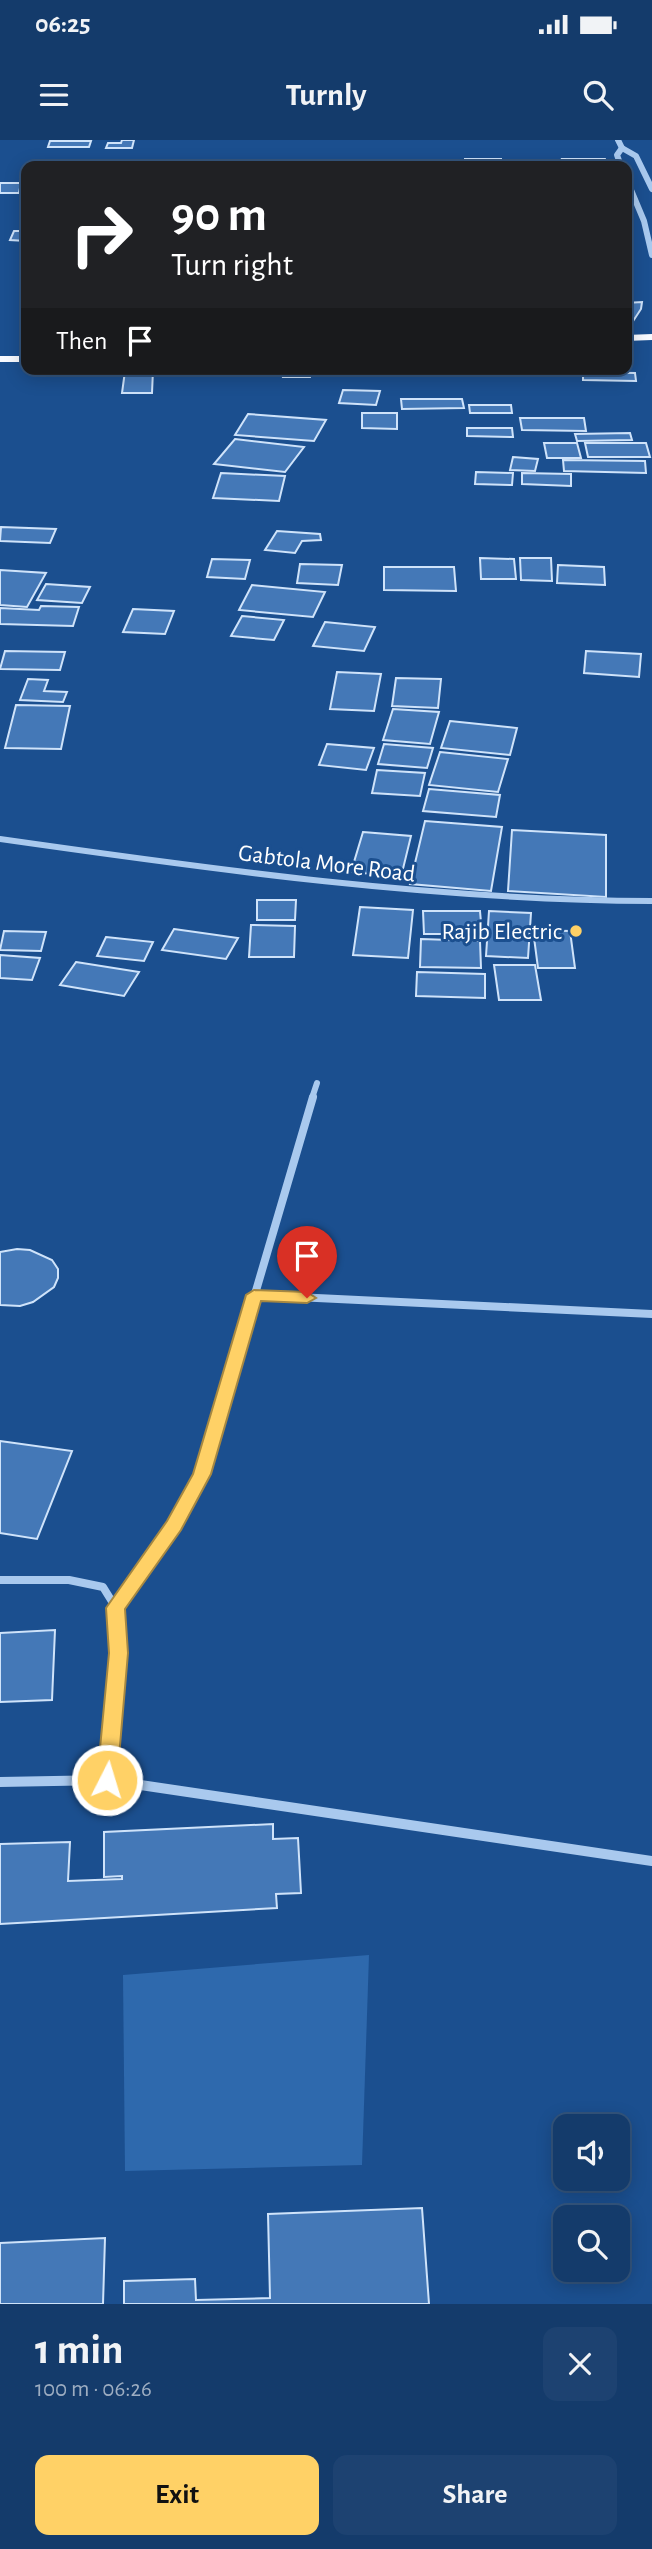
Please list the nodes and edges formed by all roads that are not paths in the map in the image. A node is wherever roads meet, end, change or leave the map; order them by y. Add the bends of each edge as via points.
1 (618, 140) edge
2 (622, 148) junction
3 (619, 161) edge
4 (652, 189) edge
5 (632, 190) edge
6 (648, 221) edge
7 (652, 256) edge
8 (652, 337) edge
9 (632, 338) edge
10 (0, 359) edge
11 (21, 359) edge
12 (0, 839) edge
13 (652, 901) edge
14 (317, 1083) dead end
15 (254, 1295) junction
16 (652, 1314) edge
17 (0, 1580) edge
18 (116, 1608) junction
19 (107, 1780) junction
20 (0, 1782) edge
21 (652, 1861) edge

1 - 2 street
2 - 3 street
2 - 4 street via 636,156
5 - 6 street
6 - 7 street
8 - 9 highway
10 - 11 highway
12 - 13 street, Gabtola More Road via 436,895
14 - 15 street
15 - 16 street
15 - 18 street via 202,1474 174,1525
17 - 18 street via 69,1580 103,1587
18 - 19 street via 119,1653
19 - 20 street
19 - 21 street

